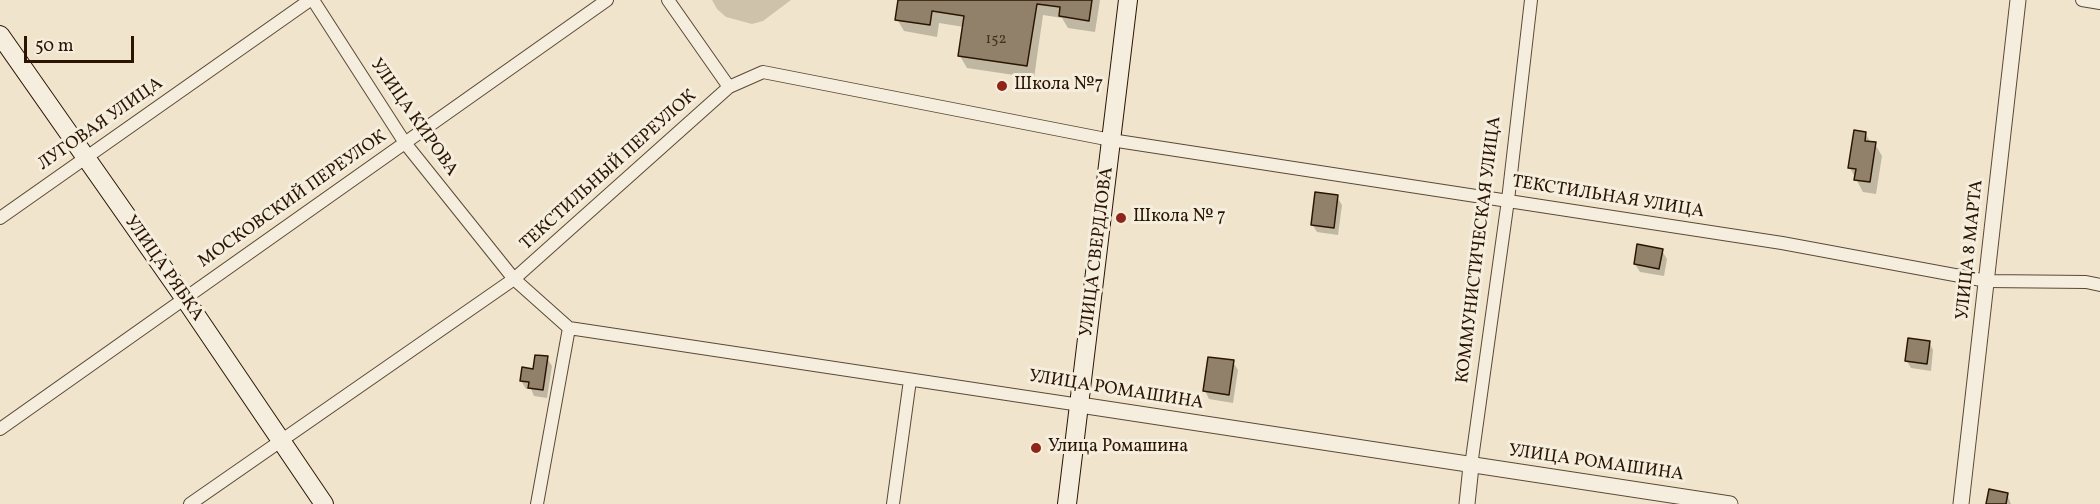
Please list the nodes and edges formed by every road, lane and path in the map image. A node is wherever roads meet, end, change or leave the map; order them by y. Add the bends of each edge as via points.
1 (311, 0) edge
2 (607, 0) edge
3 (668, 0) edge
4 (1128, 0) edge
5 (1531, 0) edge
6 (2018, 0) edge
7 (2082, 0) edge
8 (2100, 3) edge
9 (0, 35) edge
10 (729, 87) junction
11 (1111, 140) junction
12 (405, 143) junction
13 (86, 158) junction
14 (1508, 200) junction
15 (0, 218) edge
16 (514, 279) junction
17 (1987, 281) junction
18 (2100, 285) edge
19 (185, 299) junction
20 (569, 328) junction
21 (910, 380) junction
22 (1080, 405) junction
23 (0, 429) edge
24 (281, 440) junction
25 (1471, 466) junction
26 (190, 504) edge
27 (324, 504) edge
28 (537, 504) edge
29 (893, 504) edge
30 (1066, 504) edge
31 (1467, 504) edge
32 (1730, 504) edge
33 (1961, 504) edge

1 - 12 street, УЛИЦА КИРОВА
1 - 13 street, ЛУГОВАЯ УЛИЦА
2 - 12 street, МОСКОВСКИЙ ПЕРЕУЛОК
3 - 10 street
4 - 11 main road, УЛИЦА СВЕРДЛОВА
5 - 14 street, КОММУНИСТИЧЕСКАЯ УЛИЦА
6 - 17 street, УЛИЦА 8 МАРТА
7 - 8 street
9 - 13 main road, УЛИЦА РЯБКА
10 - 11 street, ТЕКСТИЛЬНЫЙ ПЕРЕУЛОК via 763,72
10 - 16 street, ТЕКСТИЛЬНЫЙ ПЕРЕУЛОК
11 - 14 street, ТЕКСТИЛЬНАЯ УЛИЦА
11 - 22 main road, УЛИЦА СВЕРДЛОВА
12 - 16 street, УЛИЦА КИРОВА
12 - 19 street, МОСКОВСКИЙ ПЕРЕУЛОК
13 - 15 street, ЛУГОВАЯ УЛИЦА
13 - 19 main road, УЛИЦА РЯБКА
14 - 17 street, ТЕКСТИЛЬНАЯ УЛИЦА via 1782,243
14 - 25 street, КОММУНИСТИЧЕСКАЯ УЛИЦА
16 - 20 street
16 - 24 street, ТЕКСТИЛЬНЫЙ ПЕРЕУЛОК
17 - 18 street, ТЕКСТИЛЬНАЯ УЛИЦА
17 - 33 street, УЛИЦА 8 МАРТА
19 - 23 street, МОСКОВСКИЙ ПЕРЕУЛОК
19 - 24 main road, УЛИЦА РЯБКА
20 - 21 street, УЛИЦА РОМАШИНА
20 - 28 street
21 - 22 street, УЛИЦА РОМАШИНА
21 - 29 street
22 - 25 street, УЛИЦА РОМАШИНА
22 - 30 main road, УЛИЦА СВЕРДЛОВА
24 - 26 street, ТЕКСТИЛЬНЫЙ ПЕРЕУЛОК
24 - 27 main road, УЛИЦА РЯБКА
25 - 31 street, КОММУНИСТИЧЕСКАЯ УЛИЦА
25 - 32 street, УЛИЦА РОМАШИНА

